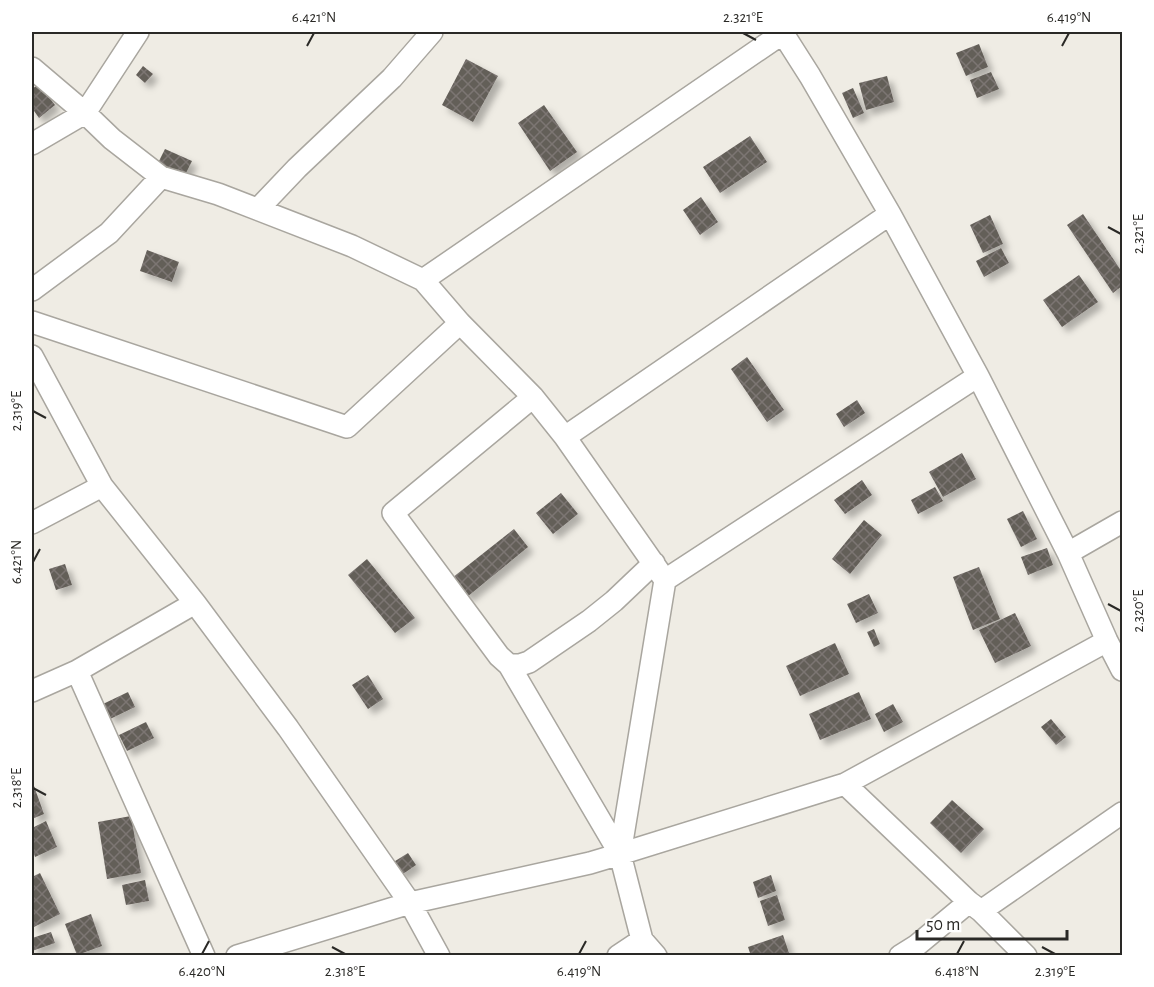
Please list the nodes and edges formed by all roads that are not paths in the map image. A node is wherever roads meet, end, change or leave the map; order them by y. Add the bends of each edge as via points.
1 (138, 32) edge
2 (432, 32) edge
3 (783, 32) edge
4 (32, 68) edge
5 (85, 113) junction
6 (32, 144) edge
7 (162, 177) junction
8 (258, 209) junction
9 (890, 214) junction
10 (423, 280) junction
11 (32, 290) edge
12 (32, 322) edge
13 (460, 323) junction
14 (32, 356) edge
15 (978, 376) junction
16 (533, 397) junction
17 (565, 436) junction
18 (102, 486) junction
19 (1122, 522) edge
20 (32, 523) edge
21 (1068, 553) junction
22 (659, 572) junction
23 (195, 603) junction
24 (1107, 641) junction
25 (509, 665) junction
26 (1122, 670) edge
27 (77, 671) junction
28 (32, 691) edge
29 (845, 784) junction
30 (1122, 813) edge
31 (620, 854) junction
32 (410, 903) junction
33 (975, 907) junction
34 (642, 939) junction
35 (204, 956) edge
36 (237, 956) edge
37 (439, 956) edge
38 (618, 956) edge
39 (656, 956) edge
40 (900, 956) edge
41 (1026, 956) edge

1 - 5 street
2 - 8 street via 392,78
3 - 9 street
3 - 10 street
4 - 5 street
5 - 6 street
5 - 7 street
7 - 8 street
7 - 11 street via 109,233
8 - 10 street via 352,246
9 - 15 street
9 - 17 street
10 - 13 street
12 - 13 street via 347,427
13 - 16 street
14 - 18 street
15 - 21 street
15 - 22 street
16 - 17 street
16 - 25 street via 393,513 499,657
17 - 22 street
18 - 20 street
18 - 23 street
19 - 21 street
21 - 24 street
22 - 25 street via 529,662
22 - 31 street
23 - 27 street
23 - 32 street
24 - 26 street
24 - 29 street
25 - 31 street
27 - 28 street
27 - 35 street
29 - 31 street
29 - 33 street
30 - 33 street
31 - 32 street
31 - 34 street
32 - 36 street
32 - 37 street
33 - 40 street
33 - 41 street
34 - 38 street
34 - 39 street

